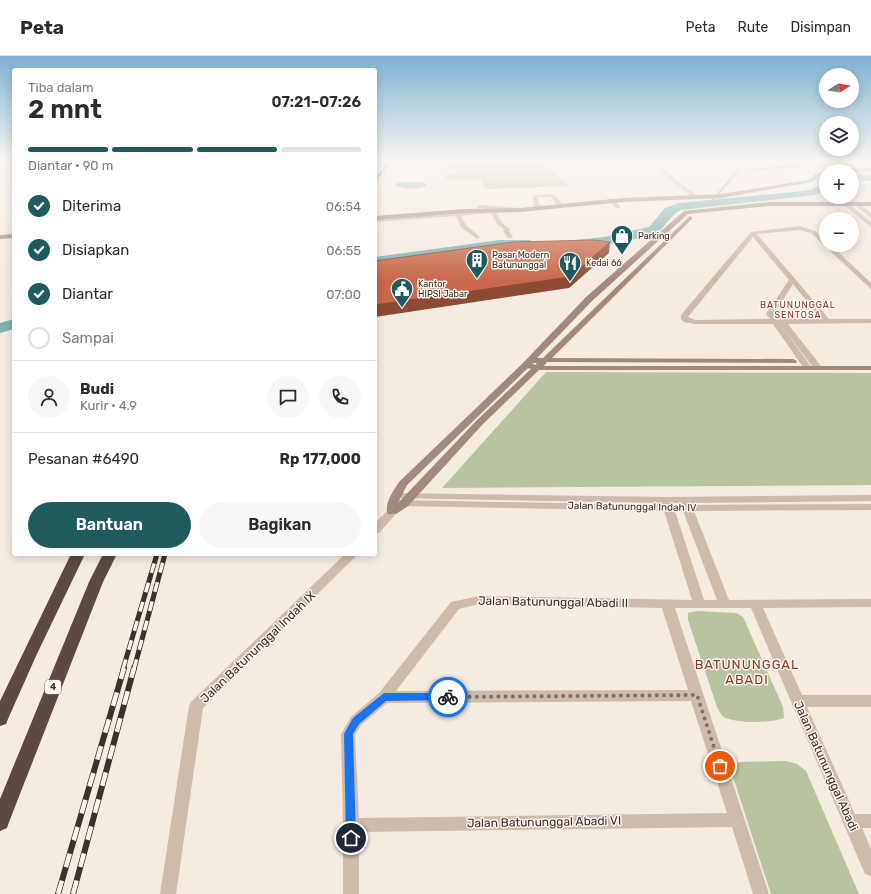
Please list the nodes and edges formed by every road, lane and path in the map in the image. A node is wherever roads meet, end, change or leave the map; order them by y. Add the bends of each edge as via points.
1 (536, 201) edge
2 (557, 201) edge
3 (601, 201) edge
4 (611, 201) edge
5 (696, 201) edge
6 (847, 205) junction
7 (859, 205) junction
8 (871, 205) edge
9 (561, 206) junction
10 (618, 207) dead end
11 (539, 209) junction
12 (520, 210) junction
13 (511, 211) junction
14 (493, 212) junction
15 (689, 212) junction
16 (458, 214) junction
17 (428, 216) junction
18 (871, 216) edge
19 (377, 219) edge
20 (377, 219) edge
21 (871, 225) edge
22 (753, 233) junction
23 (12, 236) edge
24 (0, 237) edge
25 (477, 237) dead end
26 (510, 237) dead end
27 (819, 237) edge
28 (835, 252) edge
29 (792, 280) junction
30 (871, 287) edge
31 (827, 321) junction
32 (871, 321) edge
33 (779, 322) junction
34 (545, 360) junction
35 (871, 361) edge
36 (528, 363) junction
37 (811, 364) junction
38 (537, 368) junction
39 (871, 368) edge
40 (871, 498) edge
41 (400, 502) junction
42 (667, 504) junction
43 (685, 504) junction
44 (871, 508) edge
45 (377, 528) edge
46 (77, 556) edge
47 (109, 556) edge
48 (350, 556) edge
49 (871, 603) edge
50 (667, 604) junction
51 (699, 604) junction
52 (725, 604) junction
53 (754, 604) junction
54 (697, 695) junction
55 (384, 697) junction
56 (798, 701) junction
57 (871, 701) edge
58 (0, 719) edge
59 (737, 820) junction
60 (850, 821) junction
61 (871, 821) edge
62 (0, 822) edge
63 (351, 825) junction
64 (871, 868) edge
65 (168, 894) edge
66 (351, 894) edge
67 (761, 894) edge

1 - 11 street
2 - 9 street
3 - 9 street
4 - 10 street
5 - 15 street
6 - 7 street
6 - 15 street
6 - 21 street
7 - 8 street
7 - 18 street
9 - 11 street
11 - 12 street
12 - 13 street
12 - 17 street via 482,207 444,209 429,210
13 - 14 street
13 - 19 street via 464,211
14 - 16 street
14 - 26 street via 500,224 507,229
15 - 34 street
15 - 36 street via 589,299
16 - 17 street
16 - 25 street via 463,226
17 - 20 street
22 - 27 street via 800,228 813,232
22 - 29 street
22 - 33 street via 684,317 695,322
23 - 24 street
28 - 30 street
29 - 31 street
29 - 33 street via 770,314
31 - 32 street
31 - 33 street
33 - 37 street
34 - 36 street
34 - 37 street
34 - 38 street
35 - 37 street
36 - 38 street
36 - 41 street via 403,484
37 - 38 street
37 - 39 street
38 - 41 street
40 - 43 street, Jalan Batununggal Indah IV
41 - 42 street, Jalan Batununggal Indah IV
41 - 45 street
42 - 43 street, Jalan Batununggal Indah IV
42 - 51 street
43 - 44 street, Jalan Batununggal Indah IV
43 - 52 street
46 - 58 highway
47 - 62 highway, 4 via 58,674
48 - 65 street, Jalan Batununggal Indah IX via 196,706
49 - 53 street
50 - 51 street
50 - 54 street
50 - 55 street, Jalan Batununggal Abadi II via 479,600 455,605
51 - 52 street
52 - 53 street
53 - 56 street, Jalan Batununggal Abadi
54 - 55 street
54 - 59 street
55 - 63 street, Jalan Batununggal Abadi II via 356,721 348,734
56 - 57 street
56 - 60 street, Jalan Batununggal Abadi
59 - 63 street, Jalan Batununggal Abadi VI
59 - 67 street
60 - 61 street
60 - 64 street, Jalan Batununggal Abadi
63 - 66 street, Jalan Batununggal Abadi II

